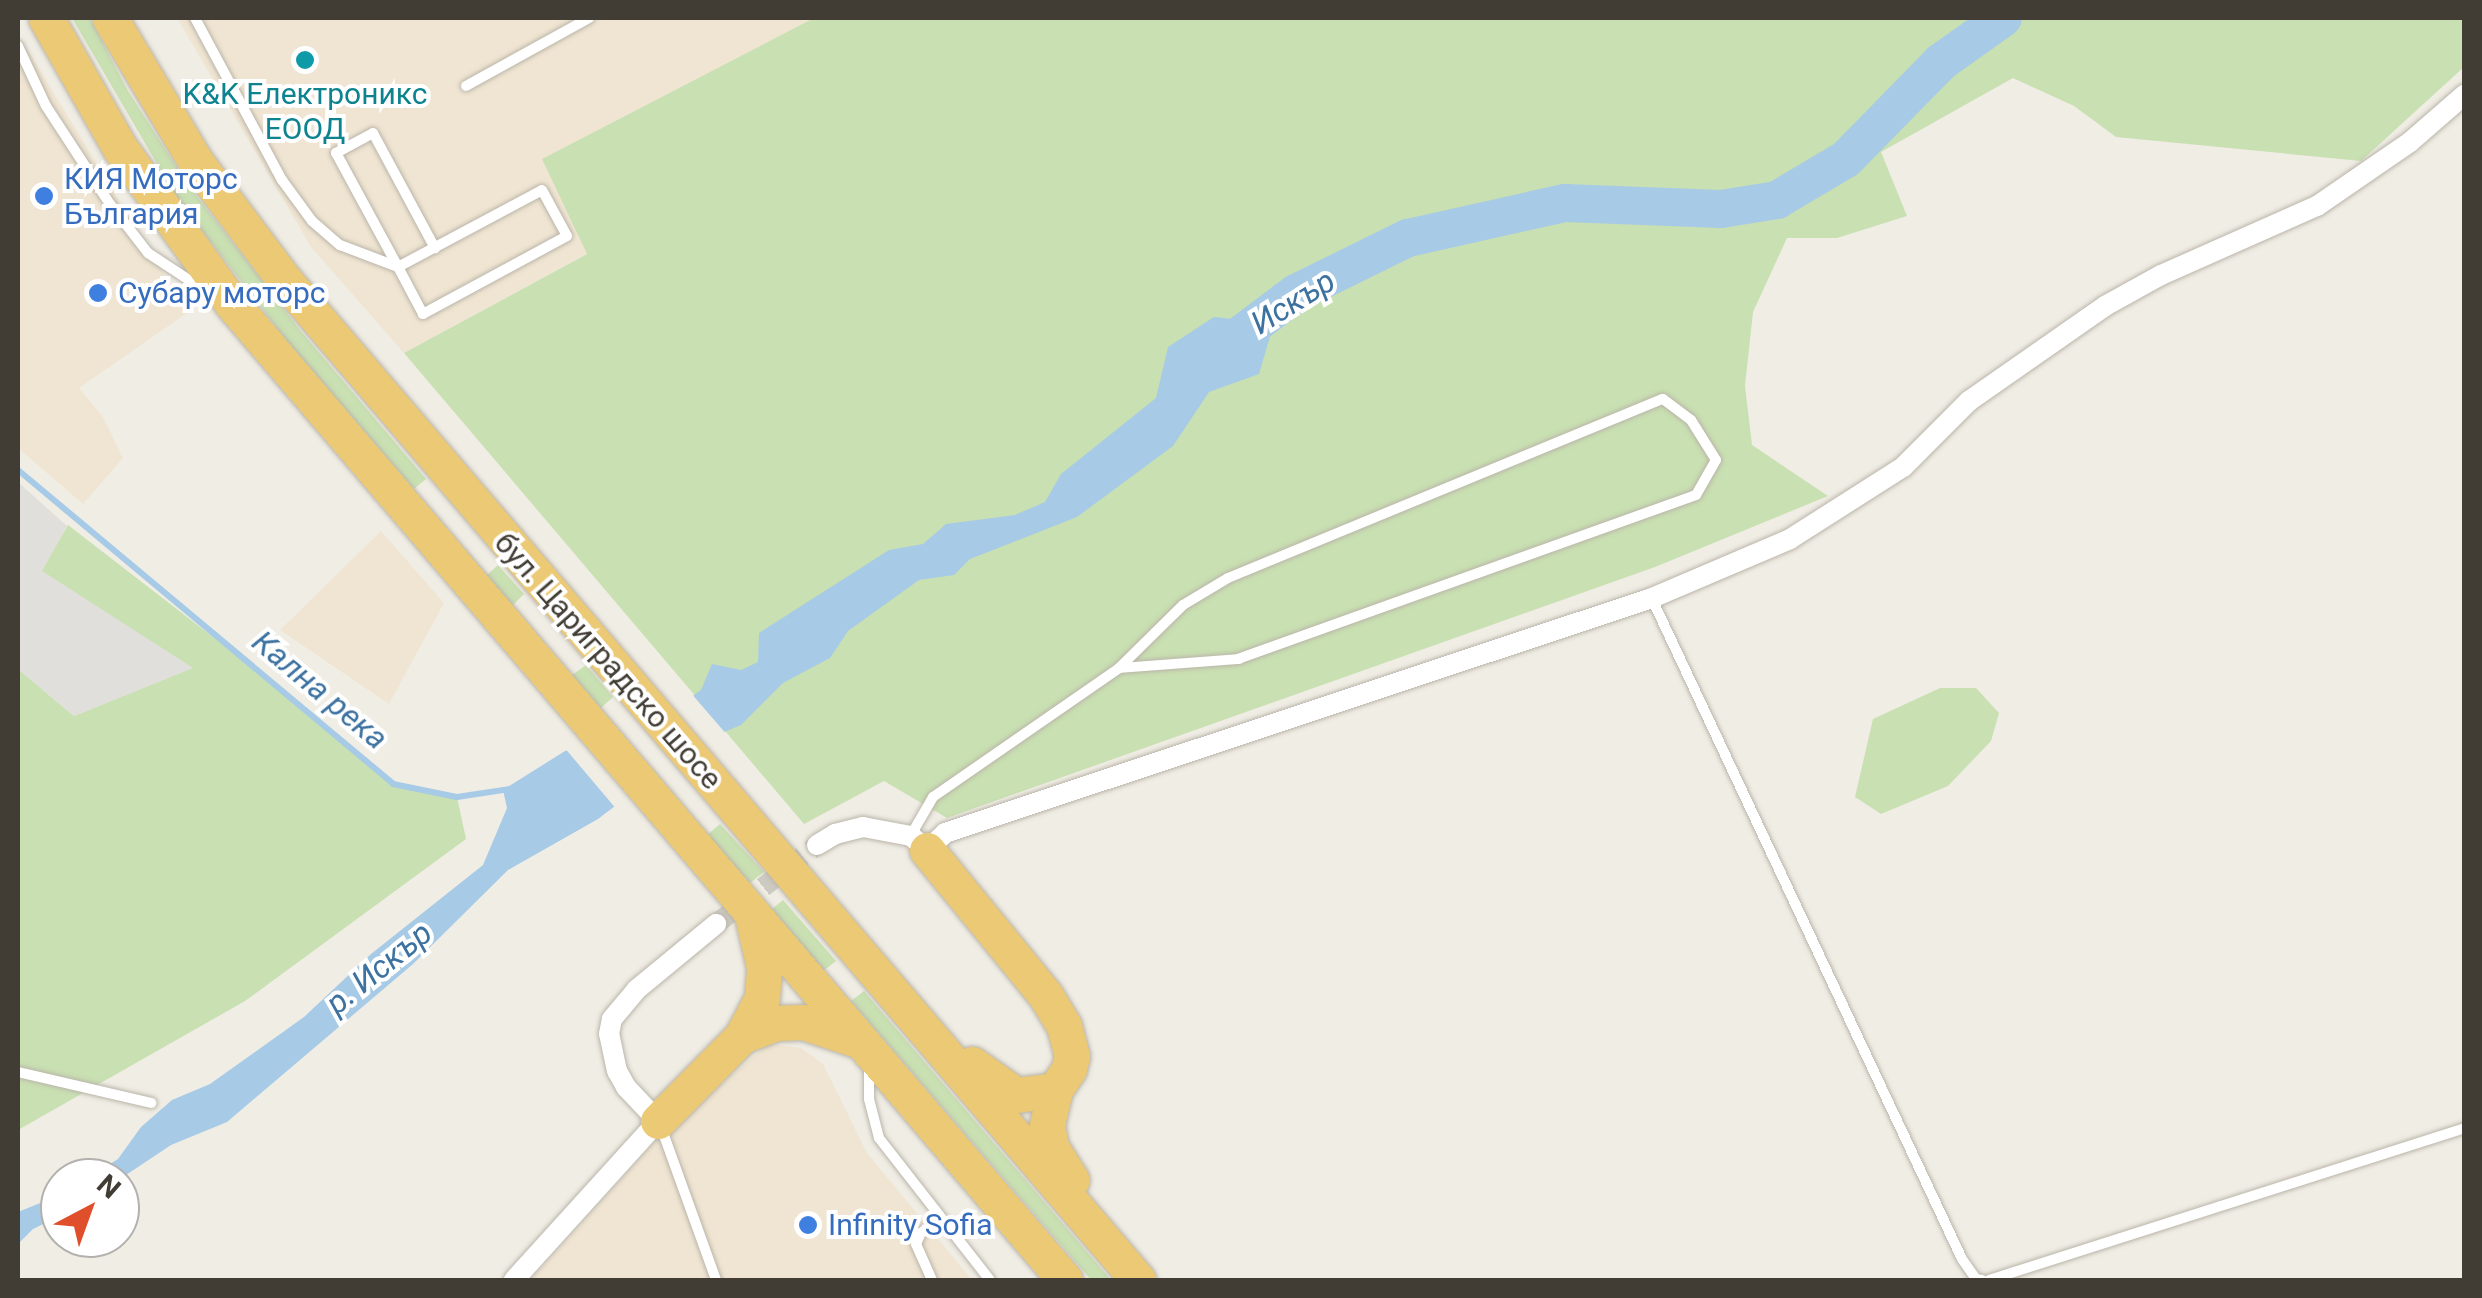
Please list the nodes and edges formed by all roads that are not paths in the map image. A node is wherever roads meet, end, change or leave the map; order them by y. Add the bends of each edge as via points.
1 (46, 18) edge
2 (110, 18) edge
3 (195, 18) edge
4 (590, 18) edge
5 (18, 46) edge
6 (466, 86) dead end
7 (2464, 95) edge
8 (435, 248) junction
9 (398, 268) junction
10 (234, 306) junction
11 (1652, 598) junction
12 (1119, 668) junction
13 (918, 843) junction
14 (817, 845) tunnel mouth
15 (752, 913) junction
16 (716, 924) tunnel mouth
17 (914, 1019) junction
18 (742, 1036) junction
19 (865, 1046) junction
20 (18, 1072) edge
21 (1055, 1090) junction
22 (151, 1104) dead end
23 (658, 1121) junction
24 (2464, 1128) edge
25 (940, 1218) junction
26 (1135, 1277) edge
27 (514, 1280) edge
28 (716, 1280) edge
29 (932, 1280) edge
30 (990, 1280) edge
31 (1065, 1280) edge
32 (1986, 1280) edge

1 - 10 highway, бул. Цариградско шосе via 120,148
2 - 17 highway, бул. Цариградско шосе via 249,236
3 - 9 lane via 282,180 312,221 340,244
4 - 6 lane
5 - 10 lane via 46,106 148,253
7 - 11 street via 2317,206 2105,306 2003,374 1902,466 1822,521
8 - 9 lane
8 - 9 lane via 373,133 348,146 336,153
8 - 9 lane via 542,190 567,236 423,314
10 - 15 highway, бул. Цариградско шосе
11 - 13 street
11 - 32 lane via 1962,1259 1976,1280
12 - 12 lane via 1183,605 1228,578 1663,400 1691,420 1716,460 1696,495 1239,658
12 - 13 lane via 933,797
13 - 14 street via 863,827
13 - 21 highway via 1064,1026 1072,1056
15 - 18 highway via 764,983
15 - 19 highway, бул. Цариградско шосе
16 - 23 street via 636,990 612,1020 617,1071
17 - 21 highway via 1004,1089 1028,1096
17 - 26 highway, бул. Цариградско шосе
18 - 19 highway via 776,1023 803,1022
18 - 23 highway
19 - 25 lane via 868,1099 880,1138
19 - 31 highway, бул. Цариградско шосе
20 - 22 lane
21 - 26 highway via 1046,1125 1051,1147
23 - 27 street
23 - 28 lane
24 - 32 lane
25 - 29 lane via 916,1244
25 - 30 lane

